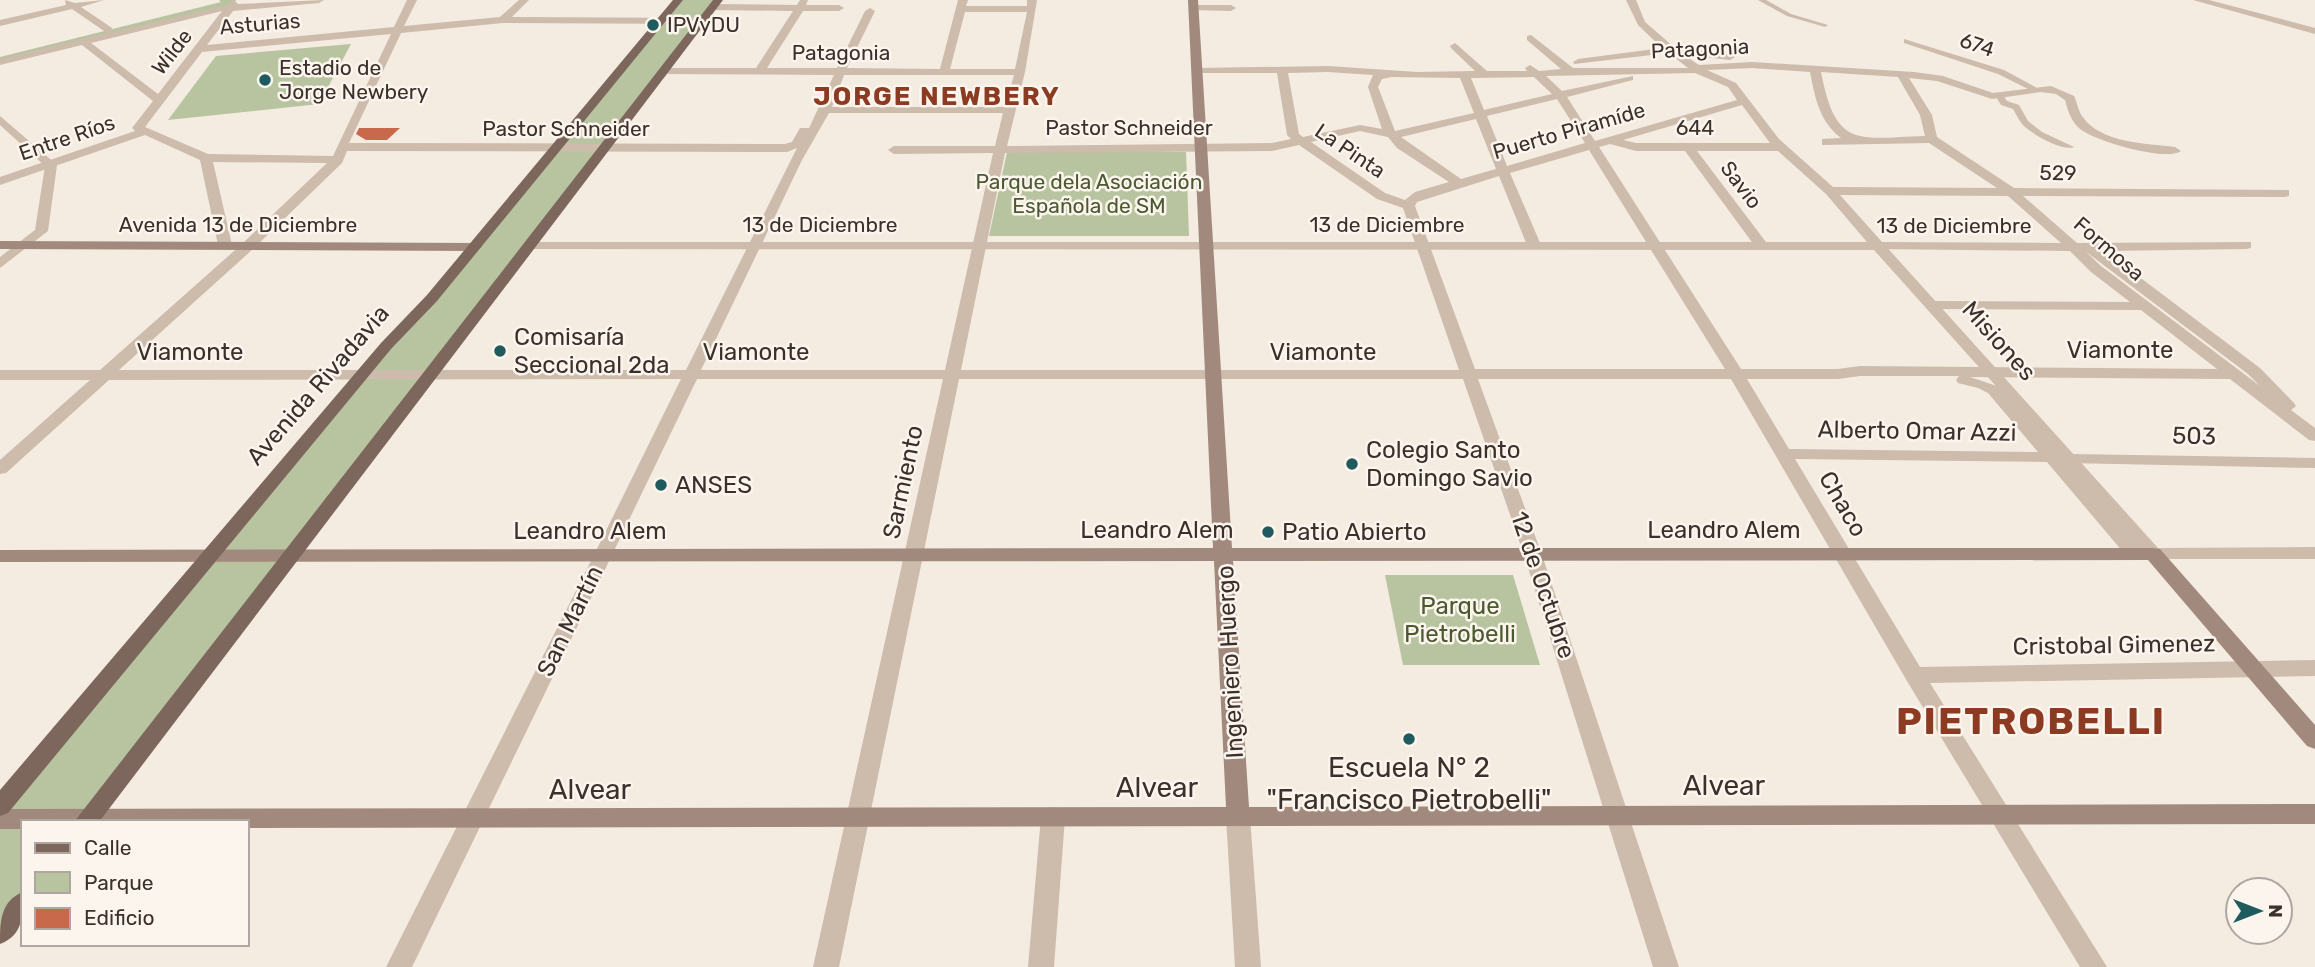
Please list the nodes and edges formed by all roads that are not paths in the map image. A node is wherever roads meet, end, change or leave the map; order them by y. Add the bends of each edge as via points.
1 (99, 0) edge
2 (319, 0) edge
3 (411, 0) edge
4 (524, 0) edge
5 (678, 0) edge
6 (1182, 0) edge
7 (1632, 0) edge
8 (1761, 0) edge
9 (2198, 0) edge
10 (2221, 0) edge
11 (227, 2) edge
12 (69, 3) edge
13 (715, 4) edge
14 (802, 4) edge
15 (963, 4) edge
16 (1031, 4) edge
17 (1193, 4) edge
18 (839, 8) dead end
19 (1231, 8) dead end
20 (870, 11) dead end
21 (503, 20) junction
22 (661, 20) junction
23 (702, 20) junction
24 (2315, 21) edge
25 (0, 23) edge
26 (1825, 25) dead end
27 (108, 30) junction
28 (397, 31) junction
29 (2315, 31) edge
30 (1531, 38) dead end
31 (1907, 41) dead end
32 (84, 42) junction
33 (1455, 46) dead end
34 (200, 49) junction
35 (1672, 50) junction
36 (0, 57) edge
37 (0, 62) edge
38 (1752, 65) junction
39 (1779, 66) junction
40 (1566, 67) junction
41 (1282, 69) junction
42 (1698, 69) junction
43 (1815, 69) junction
44 (662, 71) junction
45 (1197, 71) junction
46 (1534, 71) junction
47 (1649, 71) junction
48 (759, 72) junction
49 (839, 72) junction
50 (944, 72) junction
51 (1006, 72) junction
52 (1020, 72) junction
53 (1482, 72) junction
54 (1394, 73) junction
55 (1901, 74) junction
56 (1464, 75) junction
57 (1729, 83) junction
58 (832, 87) junction
59 (2033, 88) junction
60 (1560, 95) junction
61 (2000, 97) junction
62 (159, 100) junction
63 (1745, 101) junction
64 (825, 110) junction
65 (1012, 110) junction
66 (1381, 114) junction
67 (1481, 114) junction
68 (0, 119) edge
69 (142, 130) junction
70 (1393, 135) junction
71 (1932, 139) junction
72 (1299, 140) junction
73 (1611, 140) junction
74 (1854, 141) junction
75 (1825, 142) dead end
76 (1592, 145) junction
77 (1199, 147) junction
78 (1688, 147) junction
79 (1780, 147) junction
80 (556, 148) junction
81 (787, 148) joint
82 (1000, 148) junction
83 (2070, 148) dead end
84 (601, 149) junction
85 (894, 150) dead end
86 (2175, 151) dead end
87 (341, 153) junction
88 (206, 158) junction
89 (48, 163) junction
90 (1503, 170) junction
91 (0, 175) edge
92 (0, 181) edge
93 (1458, 183) junction
94 (1830, 191) junction
95 (2011, 192) junction
96 (2285, 192) dead end
97 (1409, 206) junction
98 (0, 245) edge
99 (27, 245) junction
100 (225, 245) junction
101 (1534, 245) junction
102 (2246, 245) dead end
103 (248, 246) junction
104 (527, 246) junction
105 (979, 246) junction
106 (1204, 246) junction
107 (1425, 246) junction
108 (1656, 246) junction
109 (1762, 246) junction
110 (1878, 246) junction
111 (475, 247) junction
112 (754, 247) junction
113 (2083, 247) junction
114 (0, 264) edge
115 (1931, 305) junction
116 (2143, 306) junction
117 (1210, 374) junction
118 (1736, 374) junction
119 (2234, 374) junction
120 (0, 375) edge
121 (105, 375) junction
122 (691, 375) junction
123 (953, 375) junction
124 (1471, 375) junction
125 (360, 376) junction
126 (427, 376) junction
127 (1987, 378) junction
128 (2311, 433) edge
129 (1784, 454) junction
130 (2051, 457) junction
131 (2071, 459) junction
132 (2315, 463) edge
133 (0, 470) edge
134 (2315, 553) edge
135 (1842, 554) junction
136 (2145, 554) junction
137 (603, 555) junction
138 (915, 555) junction
139 (1224, 555) junction
140 (1533, 555) junction
141 (0, 556) edge
142 (210, 556) junction
143 (290, 556) junction
144 (2252, 668) junction
145 (2315, 668) edge
146 (1914, 675) junction
147 (2315, 740) edge
148 (0, 806) edge
149 (2000, 814) junction
150 (2315, 814) edge
151 (1619, 816) junction
152 (859, 817) junction
153 (1053, 817) junction
154 (1238, 817) junction
155 (0, 819) edge
156 (43, 820) edge
157 (87, 820) edge
158 (472, 820) junction
159 (248, 821) edge
160 (21, 906) edge
161 (0, 933) edge
162 (399, 967) edge
163 (826, 967) edge
164 (1041, 967) edge
165 (1248, 967) edge
166 (1666, 967) edge
167 (2094, 967) edge

1 - 12 street
2 - 11 street
3 - 28 street
4 - 21 street
5 - 22 main road, Avenida Rivadavia
6 - 77 main road, Ingeniero Huergo via 1189,126
7 - 35 street, Misiones via 1641,23
8 - 26 street via 1789,15
9 - 29 street
10 - 24 street
11 - 27 street
11 - 32 street
11 - 34 street, Wilde
12 - 25 street
12 - 27 street
13 - 14 street
13 - 23 main road
14 - 18 street
14 - 48 street
15 - 16 street
15 - 50 street
16 - 51 street
16 - 52 street, Sarmiento
17 - 19 street
17 - 45 main road, Ingeniero Huergo
20 - 49 street, San Martín
21 - 22 street, Asturias
21 - 28 street, Asturias
22 - 23 street, Asturias
22 - 80 main road, Avenida Rivadavia
23 - 44 main road
27 - 36 street
28 - 34 street, Asturias
28 - 87 street
30 - 40 street
31 - 59 street, 674 via 2001,72
32 - 37 street
32 - 62 street
33 - 53 street
34 - 62 street, Wilde
35 - 39 street
35 - 40 street
35 - 42 street, Misiones
38 - 39 street, Patagonia
38 - 42 street, Patagonia
38 - 57 street via 1730,70 1725,75
39 - 43 street, Patagonia
40 - 46 street, Patagonia
40 - 47 street, Patagonia
41 - 45 street, Patagonia
41 - 54 street, Patagonia
41 - 72 street, La Pinta via 1293,135
42 - 47 street, Patagonia
42 - 57 street, Misiones
43 - 55 street, Patagonia
43 - 74 street via 1826,115 1840,134
44 - 48 street, Patagonia
44 - 84 main road
45 - 77 main road, Ingeniero Huergo
46 - 53 street, Patagonia
46 - 60 street, Chaco
47 - 60 street, Pastor Schneider
48 - 49 street, Patagonia
49 - 50 street, Patagonia
49 - 58 street, San Martín
50 - 51 street, Patagonia
51 - 52 street, Patagonia
52 - 65 street, Sarmiento
53 - 54 street
53 - 56 street, Patagonia
54 - 56 street, Patagonia
54 - 66 street via 1374,81
55 - 61 street, Patagonia via 1930,76
55 - 71 street via 1926,115
56 - 67 street
57 - 63 street, Misiones
58 - 64 street, San Martín
58 - 81 street, San Martín via 820,98 797,144
59 - 61 street
59 - 86 street via 2065,94 2075,119 2104,138
60 - 67 street, Pastor Schneider
60 - 76 street, Chaco
61 - 83 street via 2016,107 2039,134
62 - 69 street, Wilde
63 - 73 street, Puerto Piramíde
63 - 79 street, Misiones
64 - 65 street
64 - 112 street, San Martín
65 - 82 street, Sarmiento
66 - 70 street
66 - 72 street, Pastor Schneider
67 - 70 street, Pastor Schneider
67 - 90 street
68 - 89 street
69 - 88 street
69 - 89 street, Entre Ríos
70 - 72 street, Pastor Schneider via 1360,128
70 - 93 street
71 - 74 street
71 - 95 street, Formosa
72 - 77 street, Pastor Schneider via 1279,146
72 - 97 street, La Pinta via 1381,196
73 - 76 street, Puerto Piramíde
73 - 78 street, 644 via 1636,147
74 - 75 street
76 - 90 street, Puerto Piramíde
76 - 108 street, Chaco
77 - 82 street, Pastor Schneider
77 - 106 main road, Ingeniero Huergo
78 - 79 street, 644
78 - 109 street, Savio
79 - 94 street, Misiones
80 - 84 street, Pastor Schneider
80 - 87 street, Pastor Schneider
80 - 111 main road, Avenida Rivadavia
81 - 84 street, Pastor Schneider
82 - 85 street, Pastor Schneider
82 - 105 street, Sarmiento
84 - 104 main road
87 - 88 street, Pastor Schneider
87 - 103 street
88 - 100 street
89 - 91 street, Entre Ríos
89 - 92 street, Entre Ríos
89 - 99 street via 41,231
90 - 93 street, Puerto Piramíde
90 - 101 street
93 - 97 street, Puerto Piramíde via 1419,195
94 - 95 street, 529
94 - 110 street, Misiones
95 - 96 street, 529
95 - 113 street, Formosa
97 - 107 street, 12 de Octubre
98 - 99 main road, Avenida 13 de Diciembre
99 - 100 main road, Avenida 13 de Diciembre
99 - 114 street
100 - 103 main road, Avenida 13 de Diciembre
101 - 107 street, 13 de Diciembre
101 - 108 street, 13 de Diciembre
102 - 113 street, 13 de Diciembre
103 - 111 main road, Avenida 13 de Diciembre
103 - 121 street
104 - 112 street, 13 de Diciembre
104 - 126 main road
105 - 106 street, 13 de Diciembre
105 - 112 street, 13 de Diciembre
105 - 123 street, Sarmiento
106 - 107 street, 13 de Diciembre
106 - 117 main road, Ingeniero Huergo
107 - 124 street, 12 de Octubre
108 - 109 street, 13 de Diciembre
108 - 118 street, Chaco
109 - 110 street, 13 de Diciembre
110 - 113 street, 13 de Diciembre
110 - 115 street, Misiones
111 - 125 main road, Avenida Rivadavia
112 - 122 street, San Martín
113 - 116 street, Formosa via 2095,268
113 - 128 street via 2262,378
115 - 116 street
115 - 127 street, Misiones
116 - 119 street, Formosa
117 - 123 street, Viamonte
117 - 124 street, Viamonte
117 - 139 main road, Ingeniero Huergo
118 - 124 street, Viamonte
118 - 127 street, Viamonte
118 - 129 street, Chaco
119 - 127 street, Viamonte
119 - 128 street, Formosa
120 - 121 street, Viamonte
121 - 125 street, Viamonte
121 - 133 street
122 - 123 street, Viamonte
122 - 126 street, Viamonte
122 - 137 street, San Martín
123 - 138 street, Sarmiento
124 - 140 street, 12 de Octubre
125 - 126 street, Viamonte
125 - 142 main road, Avenida Rivadavia
126 - 143 main road
127 - 130 street, Misiones
127 - 131 street, Misiones
129 - 130 street, Alberto Omar Azzi
129 - 135 street, Chaco
130 - 136 street, Misiones
131 - 132 street, 503
131 - 136 street, Misiones
134 - 136 street, Leandro Alem
135 - 136 main road, Leandro Alem
135 - 140 main road, Leandro Alem
135 - 146 street, Chaco
136 - 144 main road, Misiones
137 - 138 main road, Leandro Alem
137 - 143 main road, Leandro Alem
137 - 158 street, San Martín
138 - 139 main road, Leandro Alem
138 - 152 street, Sarmiento
139 - 140 main road, Leandro Alem
139 - 154 main road, Ingeniero Huergo
140 - 151 street, 12 de Octubre
141 - 142 main road, Leandro Alem
142 - 143 main road, Leandro Alem
142 - 148 main road, Avenida Rivadavia
143 - 157 main road
144 - 145 street, Cristobal Gimenez
144 - 146 street, Cristobal Gimenez
144 - 147 main road, Misiones
146 - 149 street, Chaco
149 - 150 main road, Alvear
149 - 151 main road, Alvear
149 - 167 street, Chaco
151 - 154 main road, Alvear
151 - 166 street, 12 de Octubre
152 - 153 main road, Alvear
152 - 158 main road, Alvear
152 - 163 street, Sarmiento
153 - 154 main road, Alvear
153 - 164 street
154 - 165 street, Ingeniero Huergo
155 - 156 main road, Alvear
158 - 159 main road, Alvear
158 - 162 street, San Martín
160 - 161 main road

